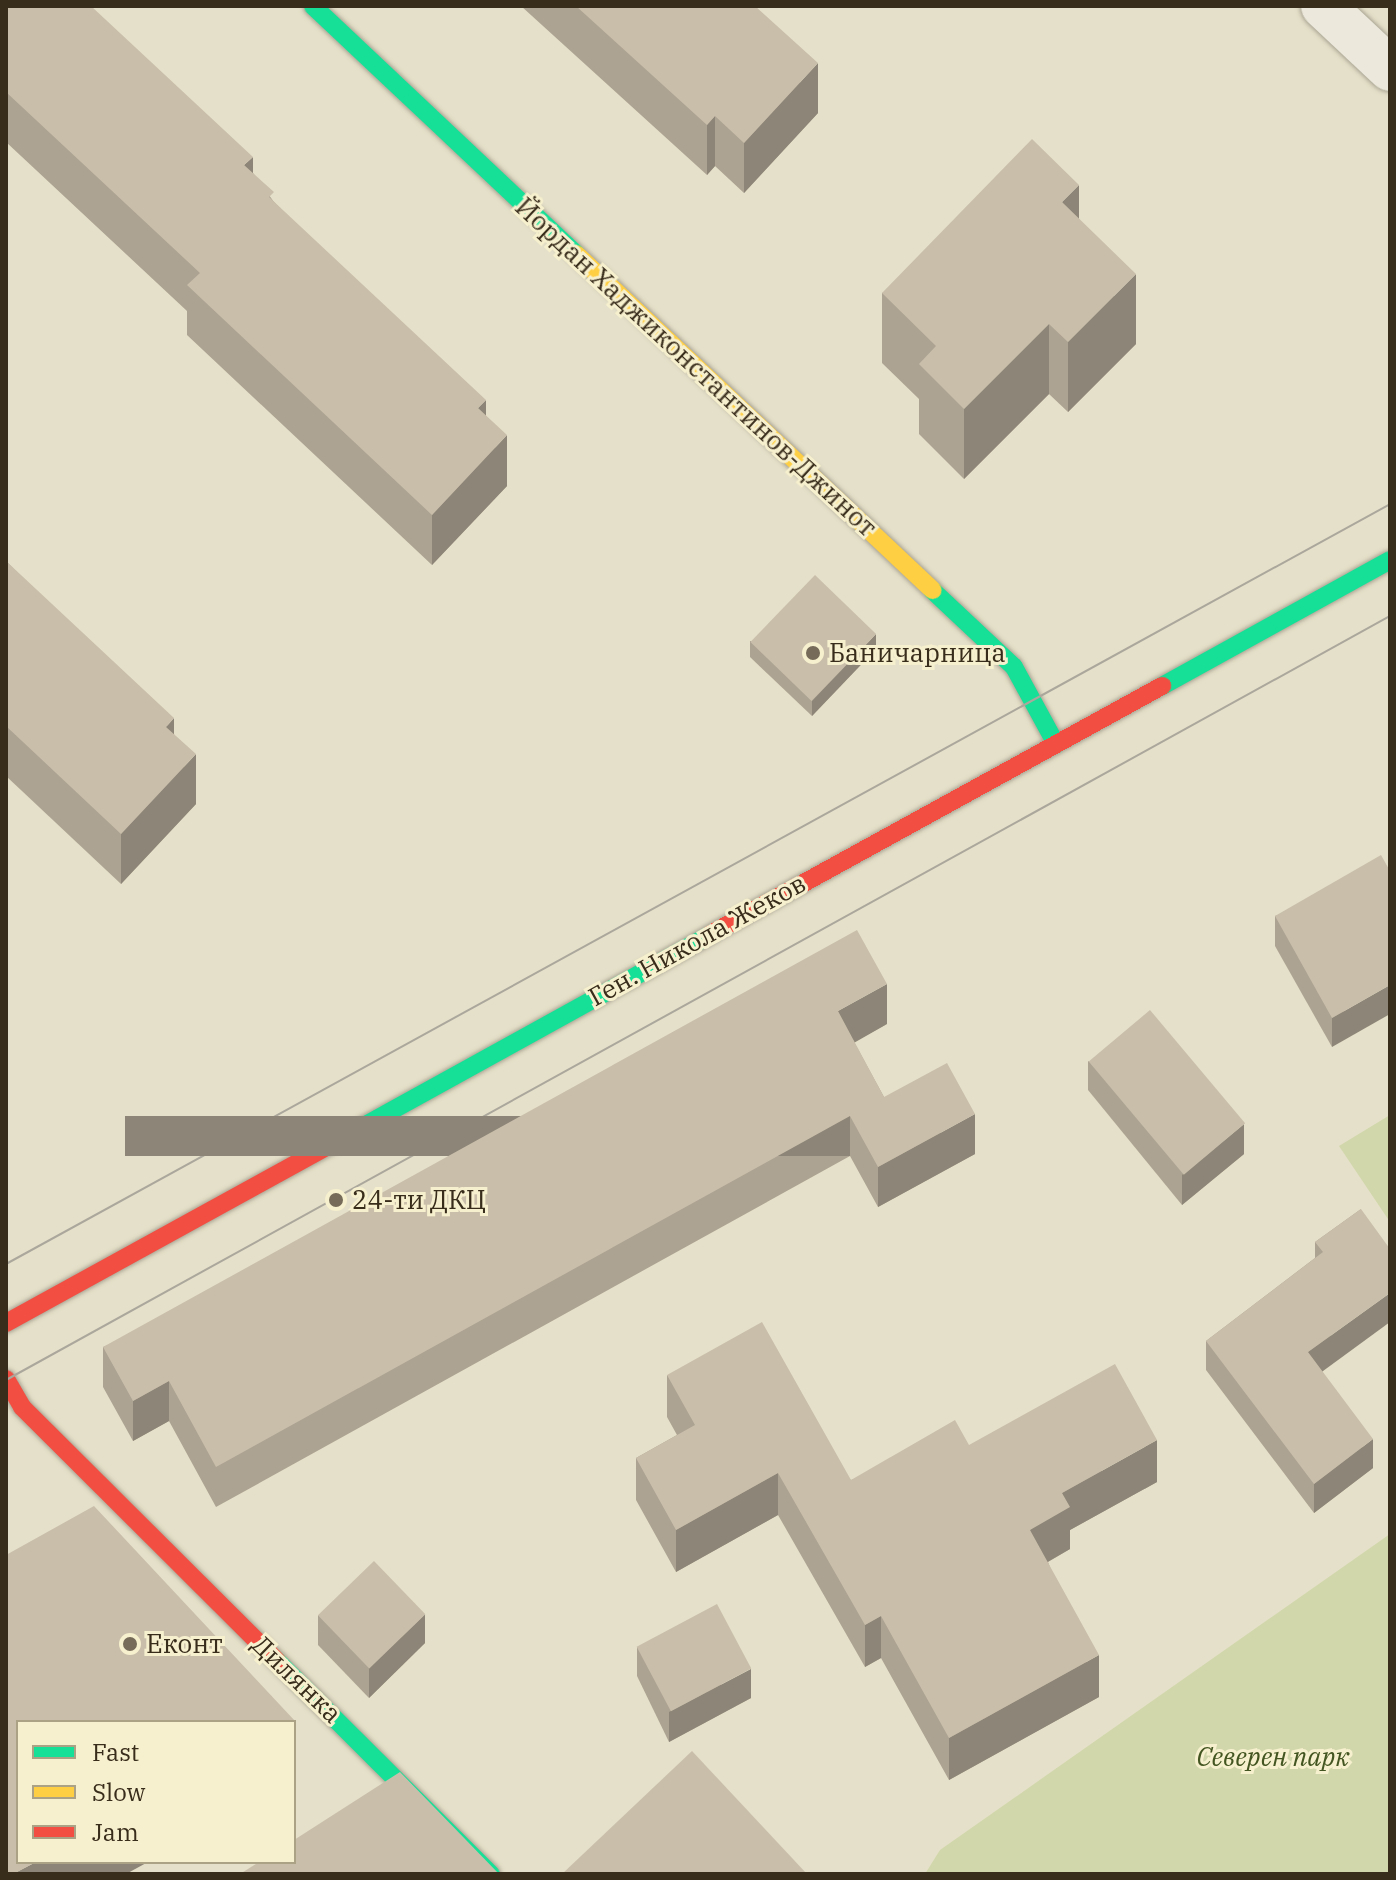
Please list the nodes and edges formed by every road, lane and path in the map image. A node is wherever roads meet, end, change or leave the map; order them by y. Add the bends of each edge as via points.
1 (313, 6) edge
2 (1323, 6) edge
3 (1390, 69) edge
4 (1390, 560) edge
5 (1056, 744) junction
6 (6, 1323) edge
7 (6, 1379) edge
8 (491, 1874) edge

1 - 5 street, Йордан Хаджиконстантинов-Джинот via 1014,667
2 - 3 street
4 - 5 street, Ген. Никола Жеков
5 - 6 street, Ген. Никола Жеков
7 - 8 street, Дилянка via 22,1407

